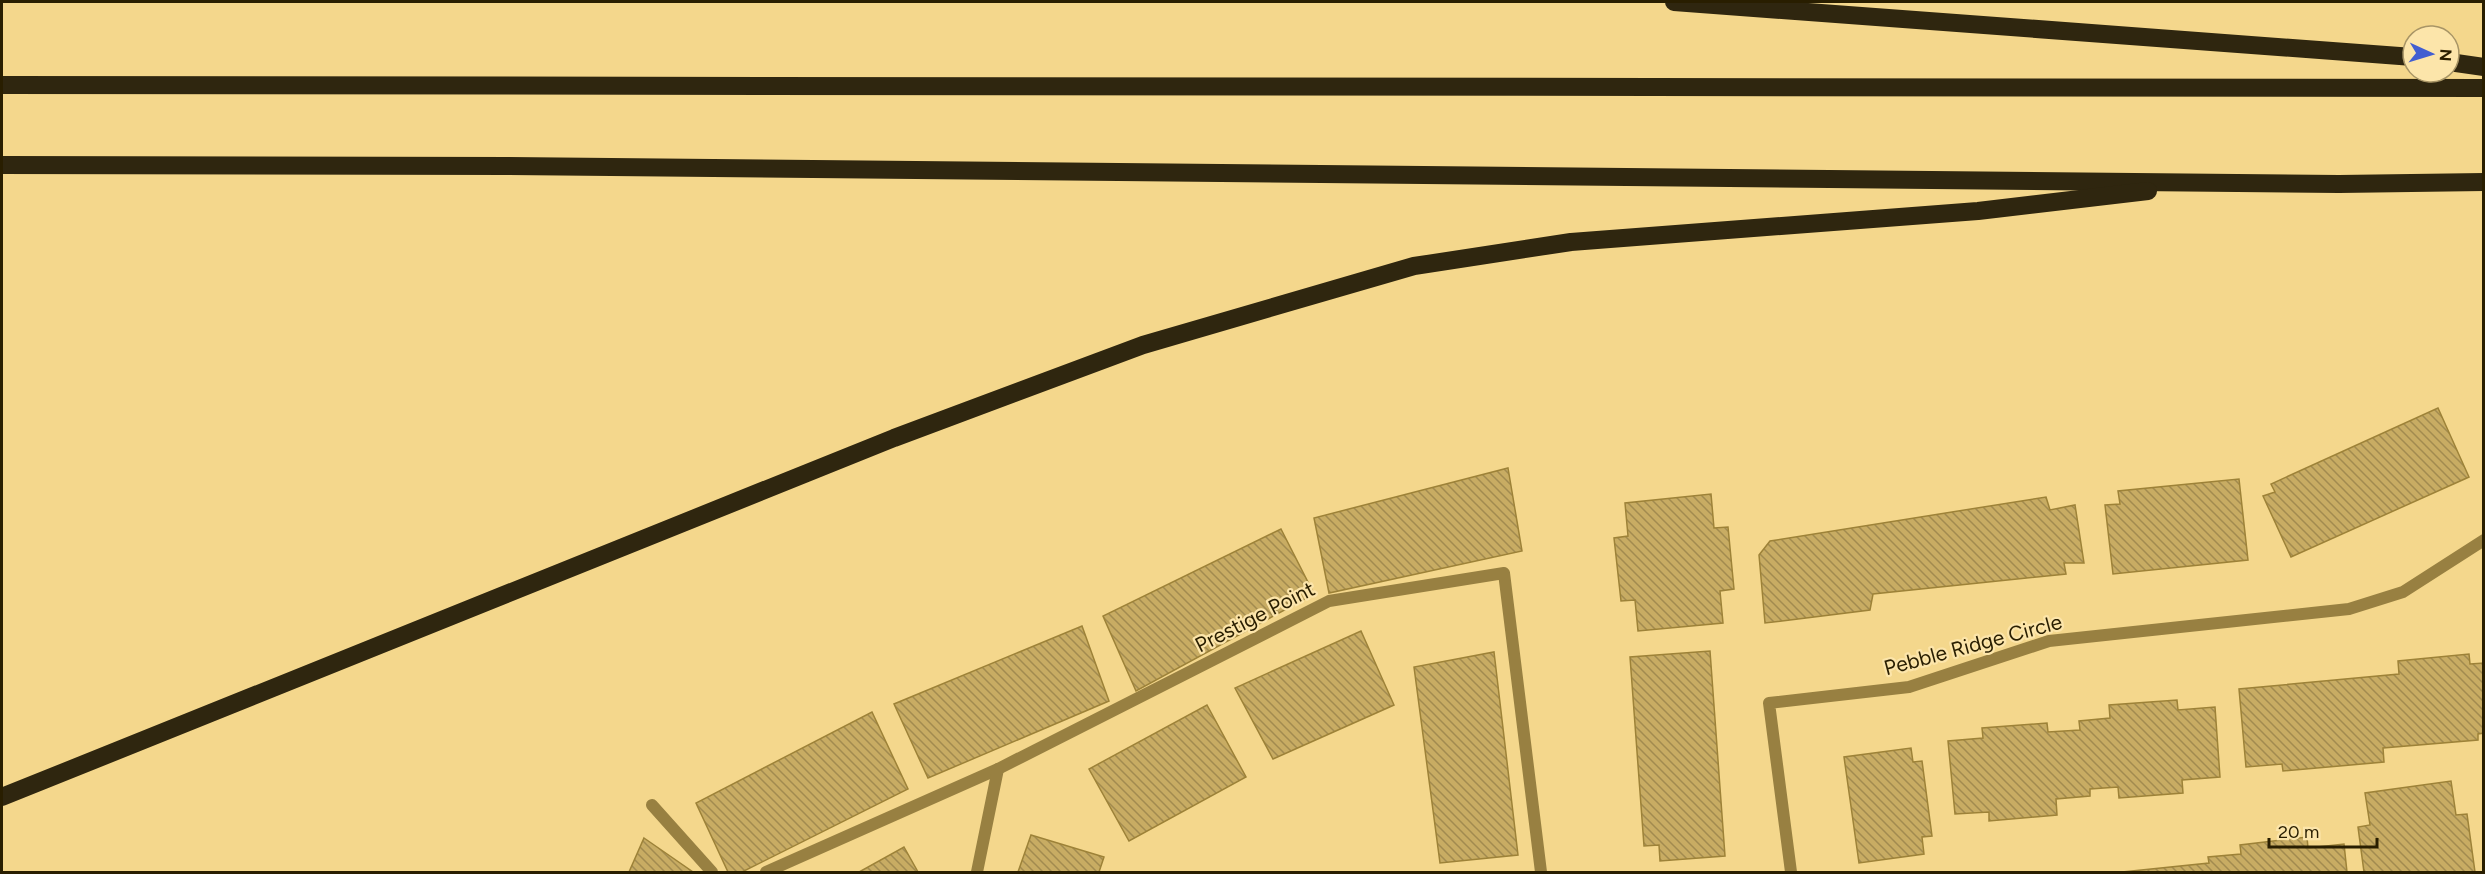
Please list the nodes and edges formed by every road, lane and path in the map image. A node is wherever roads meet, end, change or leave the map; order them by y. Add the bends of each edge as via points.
1 (1674, 2) edge
2 (2401, 56) edge
3 (2461, 64) edge
4 (2484, 67) edge
5 (2, 85) edge
6 (2484, 88) edge
7 (2, 165) edge
8 (2484, 182) edge
9 (2223, 183) junction
10 (2484, 540) edge
11 (998, 769) junction
12 (2, 797) edge
13 (652, 805) dead end
14 (712, 873) edge
15 (766, 873) edge
16 (977, 873) edge
17 (1541, 873) edge
18 (1791, 873) edge

1 - 2 highway
3 - 4 highway
5 - 6 highway
7 - 9 highway via 533,166
8 - 9 highway
9 - 12 highway via 1978,211 1571,242 1414,266 1143,345 894,438
10 - 18 street, Pebble Ridge Circle via 2403,591 2349,609 2049,641 1908,687 1769,703
11 - 15 street, Prestige Point
11 - 16 street
11 - 17 street, Prestige Point via 1329,601 1504,573
13 - 14 street

